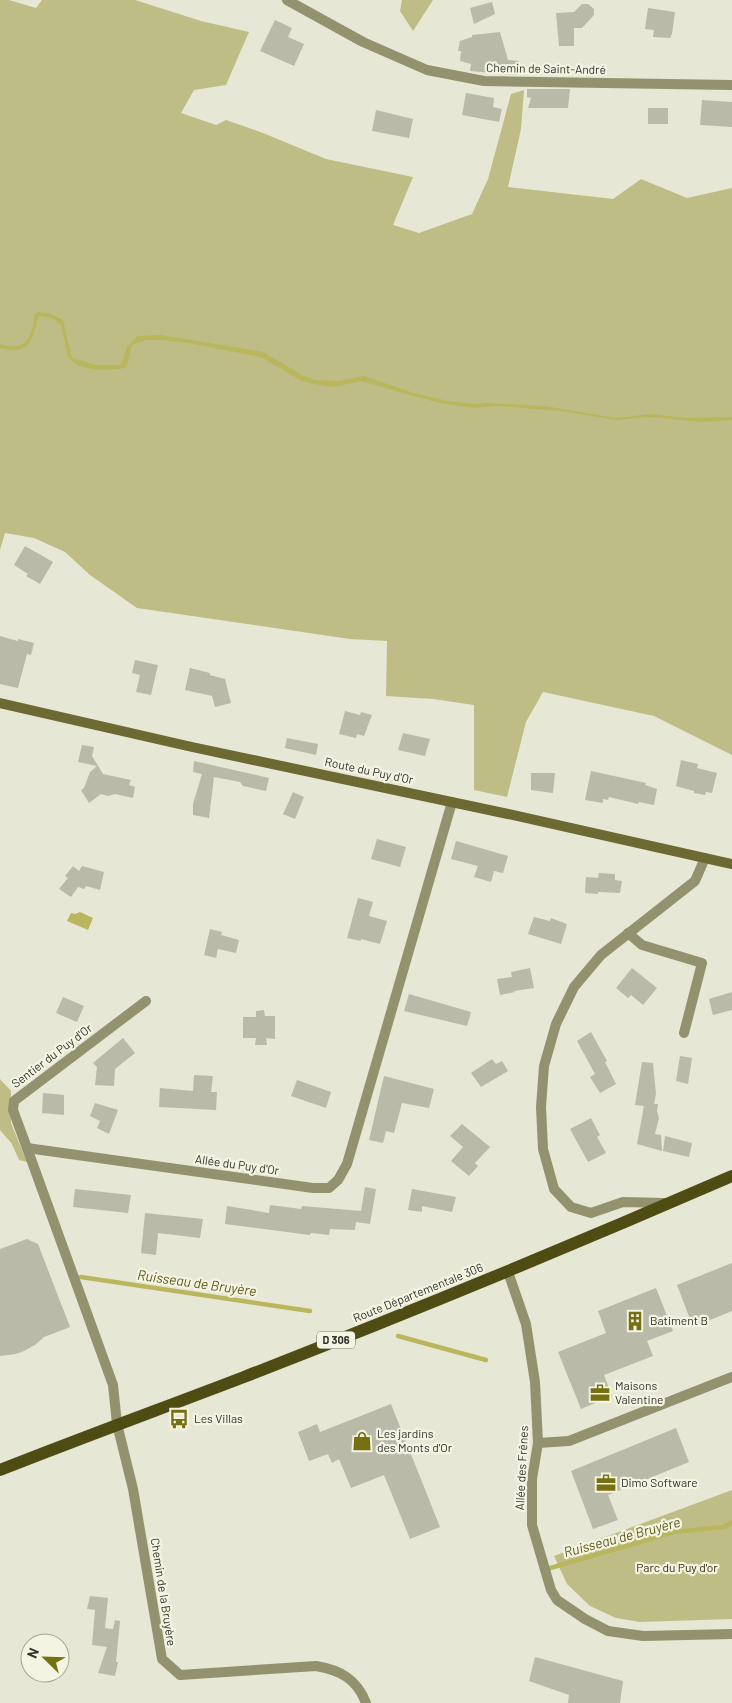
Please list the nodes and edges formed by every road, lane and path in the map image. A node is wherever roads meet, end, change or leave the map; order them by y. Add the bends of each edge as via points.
1 (287, 0) edge
2 (732, 86) edge
3 (0, 703) edge
4 (452, 802) junction
5 (705, 858) junction
6 (732, 864) edge
7 (628, 933) junction
8 (146, 1002) dead end
9 (684, 1033) dead end
10 (27, 1148) junction
11 (732, 1176) edge
12 (668, 1204) junction
13 (508, 1272) junction
14 (732, 1377) edge
15 (116, 1424) junction
16 (538, 1443) junction
17 (0, 1470) edge
18 (732, 1634) edge
19 (366, 1703) edge

1 - 2 street, Chemin de Saint-André via 363,42 427,70 484,81
3 - 4 main road, Route du Puy d'Or
4 - 5 main road, Route du Puy d'Or
4 - 10 street, Allée du Puy d'Or via 347,1164 338,1180 328,1188 313,1188
5 - 6 main road, Route du Puy d'Or
5 - 7 street via 695,881
7 - 9 street via 642,945 702,962
7 - 12 street via 601,956 574,987 556,1024 544,1066 541,1107 543,1149 554,1189 571,1207 591,1212 623,1202
8 - 10 street, Sentier du Puy d'Or via 14,1101 13,1110
10 - 15 street via 113,1384
11 - 12 main road, Route Départementale 306 / D 306
12 - 13 main road, Route Départementale 306 / D 306
13 - 15 main road, Route Départementale 306 / D 306
13 - 16 street, Allée des Frênes via 526,1324 535,1382
14 - 16 street via 569,1441
15 - 17 main road, Route Départementale 306 / D 306
15 - 19 street, Chemin de la Bruyère via 133,1488 162,1659 180,1675 316,1666 329,1668 343,1673 354,1683
16 - 18 street, Allée des Frênes via 532,1479 532,1525 551,1590 557,1600 608,1631 643,1636

